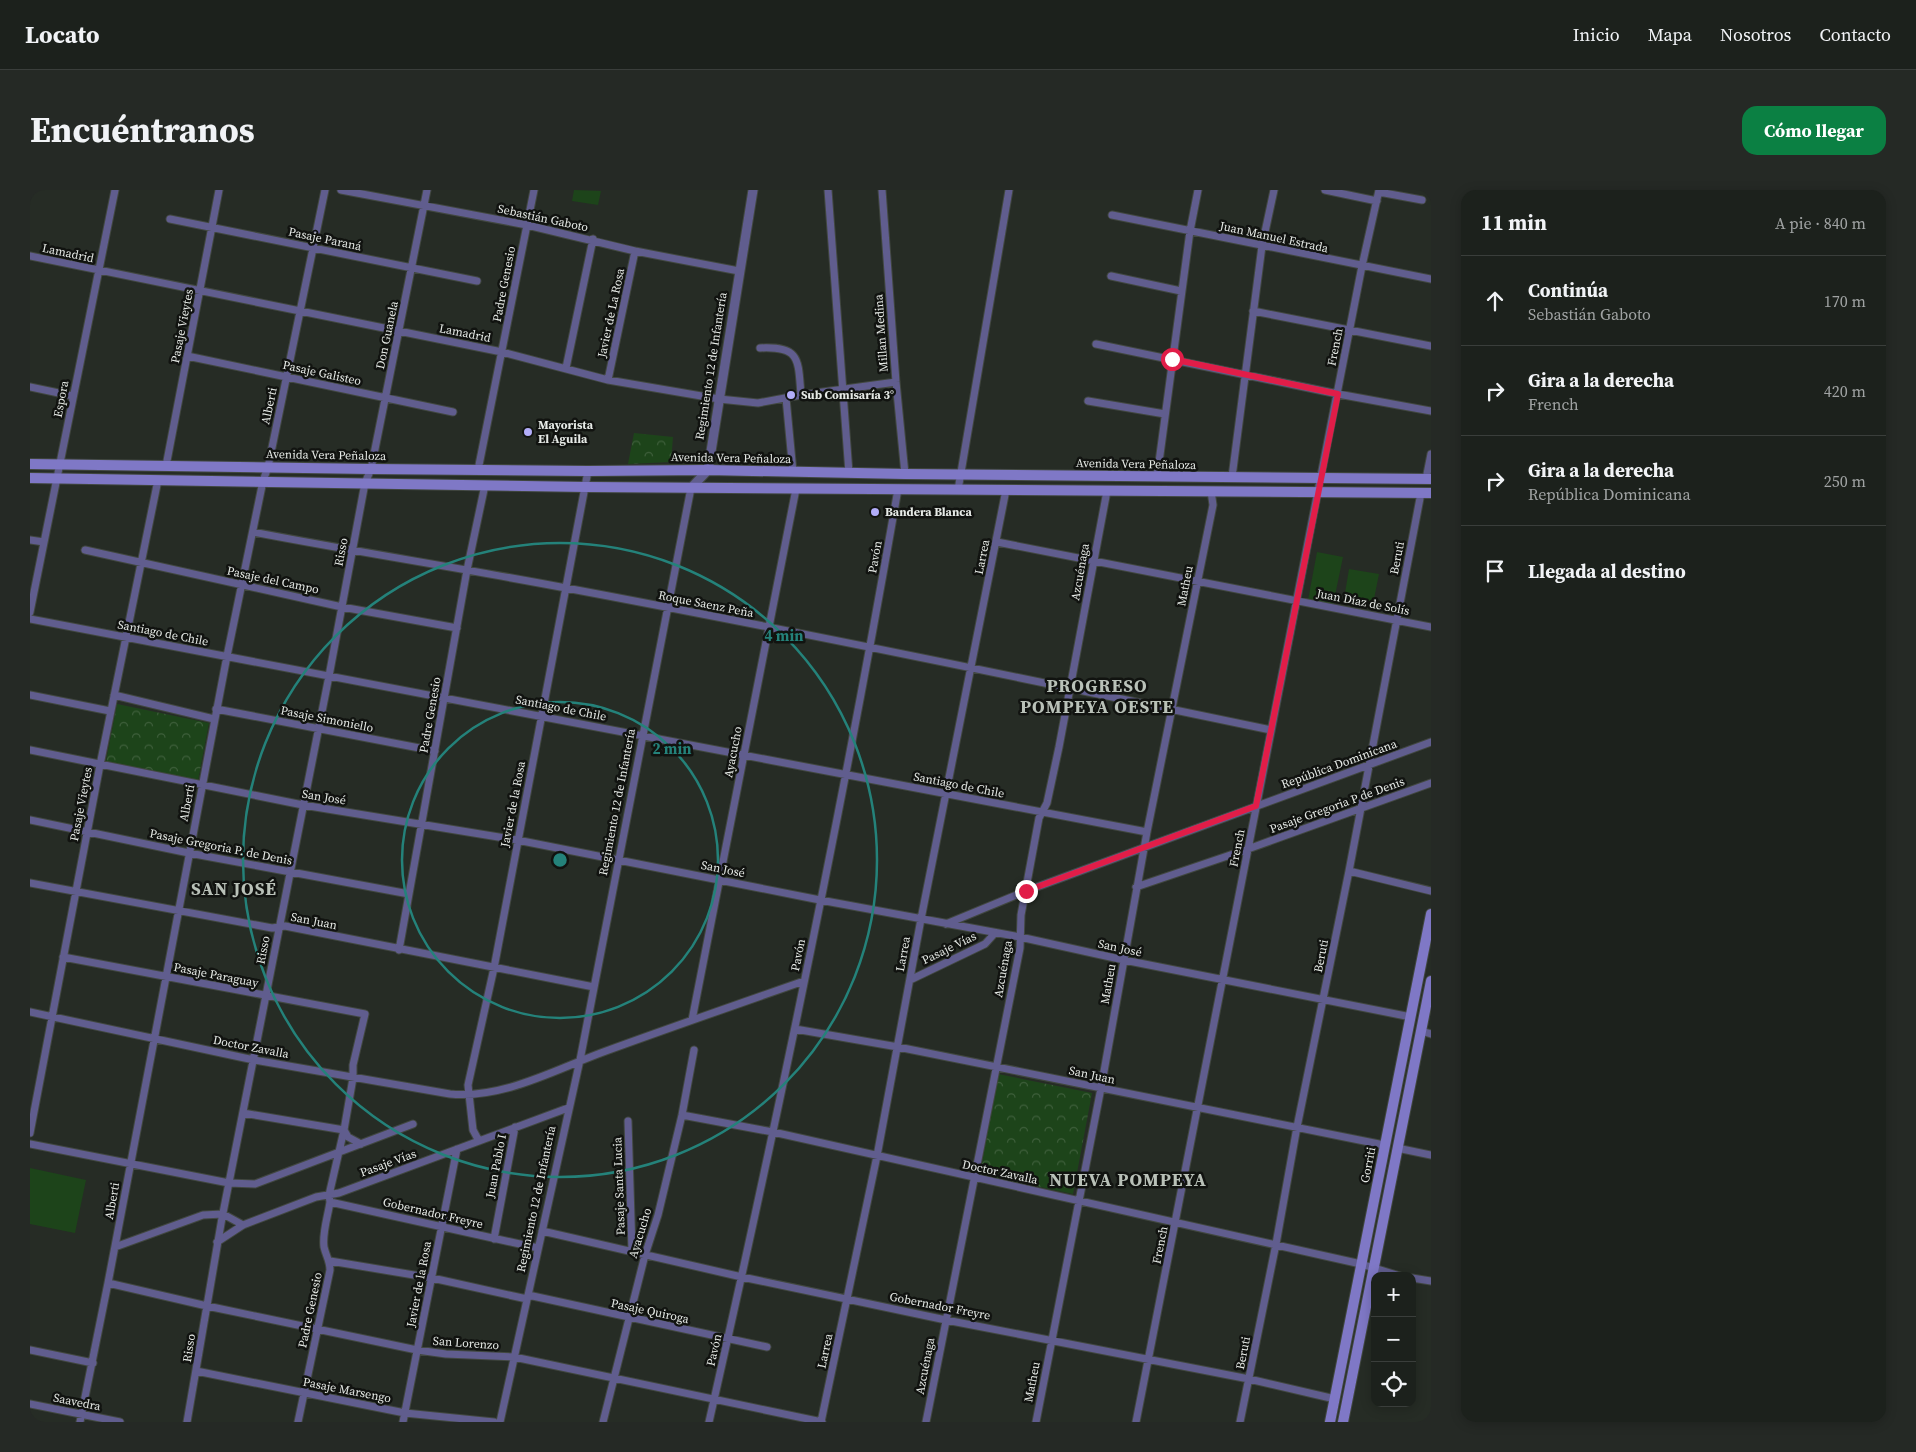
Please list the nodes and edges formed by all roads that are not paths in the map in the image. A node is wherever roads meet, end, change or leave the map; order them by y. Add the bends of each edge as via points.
1 (115, 190) edge
2 (219, 190) edge
3 (324, 190) edge
4 (341, 190) edge
5 (428, 190) edge
6 (534, 190) edge
7 (753, 190) edge
8 (828, 190) edge
9 (882, 190) edge
10 (1009, 190) edge
11 (1198, 190) edge
12 (1274, 190) edge
13 (1325, 190) edge
14 (1379, 191) edge
15 (1422, 200) dead end
16 (1377, 201) junction
17 (424, 207) junction
18 (1112, 215) dead end
19 (170, 219) dead end
20 (527, 225) junction
21 (212, 227) junction
22 (1190, 231) junction
23 (592, 240) junction
24 (1262, 246) junction
25 (313, 248) junction
26 (635, 251) junction
27 (30, 256) edge
28 (1362, 266) junction
29 (412, 268) junction
30 (98, 270) junction
31 (739, 271) junction
32 (1111, 276) dead end
33 (1431, 279) edge
34 (477, 281) dead end
35 (200, 291) junction
36 (1181, 291) junction
37 (300, 311) junction
38 (1253, 311) junction
39 (399, 331) junction
40 (1350, 331) junction
41 (1096, 344) dead end
42 (1431, 346) edge
43 (760, 348) dead end
44 (502, 352) junction
45 (187, 356) junction
46 (1172, 359) junction
47 (566, 368) junction
48 (1245, 374) junction
49 (286, 378) junction
50 (608, 380) junction
51 (896, 382) junction
52 (30, 387) edge
53 (842, 389) junction
54 (1338, 394) junction
55 (801, 395) junction
56 (74, 396) junction
57 (385, 398) junction
58 (786, 398) junction
59 (718, 399) junction
60 (1088, 401) dead end
61 (1431, 411) edge
62 (453, 412) dead end
63 (1165, 414) junction
64 (1431, 454) edge
65 (30, 464) edge
66 (60, 464) junction
67 (166, 466) junction
68 (268, 467) junction
69 (371, 469) junction
70 (478, 470) junction
71 (708, 470) junction
72 (588, 471) junction
73 (792, 472) junction
74 (849, 473) junction
75 (905, 474) junction
76 (961, 474) junction
77 (1157, 477) junction
78 (1232, 477) junction
79 (30, 478) edge
80 (57, 478) junction
81 (1321, 478) junction
82 (1429, 479) edge
83 (158, 480) junction
84 (263, 481) junction
85 (366, 483) junction
86 (485, 485) junction
87 (586, 487) junction
88 (691, 488) junction
89 (796, 489) junction
90 (898, 490) junction
91 (958, 490) junction
92 (1006, 490) junction
93 (1107, 491) junction
94 (1211, 492) junction
95 (1319, 492) junction
96 (1426, 493) edge
97 (253, 532) junction
98 (30, 540) edge
99 (44, 542) junction
100 (997, 542) junction
101 (85, 550) dead end
102 (353, 551) junction
103 (1094, 561) junction
104 (141, 562) junction
105 (467, 570) junction
106 (1197, 581) junction
107 (242, 585) junction
108 (566, 588) junction
109 (1297, 600) junction
110 (342, 607) junction
111 (668, 608) junction
112 (30, 612) edge
113 (30, 619) edge
114 (1397, 620) junction
115 (1431, 627) edge
116 (457, 628) junction
117 (770, 628) junction
118 (126, 637) junction
119 (870, 648) junction
120 (226, 656) junction
121 (972, 668) junction
122 (329, 676) junction
123 (1071, 688) junction
124 (30, 695) edge
125 (114, 695) junction
126 (444, 697) junction
127 (216, 709) junction
128 (1172, 709) junction
129 (110, 711) junction
130 (542, 716) junction
131 (214, 719) junction
132 (318, 729) junction
133 (1271, 730) junction
134 (643, 735) junction
135 (1431, 742) edge
136 (30, 750) edge
137 (434, 751) junction
138 (744, 755) junction
139 (100, 765) junction
140 (1369, 765) junction
141 (844, 775) junction
142 (1431, 783) edge
143 (202, 786) junction
144 (947, 795) junction
145 (303, 805) junction
146 (1256, 806) junction
147 (1360, 808) junction
148 (1042, 812) junction
149 (30, 820) edge
150 (421, 823) junction
151 (87, 832) junction
152 (1147, 832) junction
153 (517, 840) junction
154 (1144, 848) junction
155 (1248, 850) junction
156 (189, 853) junction
157 (618, 860) junction
158 (1349, 871) junction
159 (290, 872) junction
160 (720, 880) junction
161 (30, 883) edge
162 (1136, 887) junction
163 (76, 891) junction
164 (1026, 891) junction
165 (1431, 891) edge
166 (409, 894) junction
167 (820, 900) junction
168 (178, 910) junction
169 (1431, 914) edge
170 (921, 919) junction
171 (946, 924) junction
172 (279, 927) junction
173 (995, 933) junction
174 (1020, 937) junction
175 (399, 950) junction
176 (63, 957) junction
177 (1124, 960) junction
178 (494, 968) junction
179 (165, 977) junction
180 (910, 980) junction
181 (1224, 980) junction
182 (804, 981) junction
183 (1431, 981) edge
184 (594, 987) junction
185 (266, 996) junction
186 (1324, 1000) junction
187 (30, 1012) edge
188 (365, 1014) joint
189 (52, 1017) junction
190 (1411, 1017) junction
191 (692, 1020) junction
192 (795, 1029) junction
193 (1426, 1032) edge
194 (154, 1038) junction
195 (898, 1047) junction
196 (694, 1050) dead end
197 (254, 1060) junction
198 (580, 1060) junction
199 (996, 1067) junction
200 (353, 1078) junction
201 (1101, 1088) junction
202 (469, 1096) junction
203 (568, 1108) junction
204 (1198, 1108) junction
205 (243, 1113) junction
206 (682, 1116) junction
207 (628, 1121) dead end
208 (413, 1124) dead end
209 (515, 1127) junction
210 (1297, 1128) junction
211 (344, 1130) junction
212 (773, 1132) junction
213 (30, 1133) edge
214 (479, 1141) junction
215 (30, 1144) edge
216 (361, 1144) junction
217 (1384, 1145) junction
218 (1397, 1148) junction
219 (456, 1150) junction
220 (339, 1152) junction
221 (1431, 1155) edge
222 (877, 1156) junction
223 (130, 1164) junction
224 (973, 1178) junction
225 (228, 1183) junction
226 (330, 1199) junction
227 (1078, 1201) junction
228 (223, 1214) junction
229 (1176, 1222) junction
230 (243, 1225) junction
231 (442, 1226) junction
232 (542, 1231) junction
233 (494, 1239) junction
234 (217, 1242) junction
235 (1276, 1244) junction
236 (115, 1247) junction
237 (538, 1248) junction
238 (632, 1250) junction
239 (645, 1255) junction
240 (330, 1261) junction
241 (1361, 1264) junction
242 (1374, 1268) junction
243 (1387, 1272) edge
244 (742, 1277) junction
245 (432, 1278) junction
246 (1416, 1279) edge
247 (1431, 1281) edge
248 (108, 1283) junction
249 (528, 1297) junction
250 (848, 1299) junction
251 (207, 1306) junction
252 (628, 1318) junction
253 (946, 1320) junction
254 (318, 1330) junction
255 (728, 1339) junction
256 (1052, 1340) junction
257 (767, 1347) dead end
258 (30, 1350) edge
259 (417, 1350) junction
260 (514, 1357) junction
261 (1148, 1359) junction
262 (92, 1363) junction
263 (196, 1371) junction
264 (614, 1379) junction
265 (1249, 1379) junction
266 (304, 1393) junction
267 (1335, 1399) junction
268 (714, 1400) junction
269 (30, 1404) edge
270 (404, 1413) junction
271 (81, 1418) edge
272 (120, 1422) edge
273 (187, 1422) edge
274 (298, 1422) edge
275 (403, 1422) edge
276 (494, 1422) edge
277 (500, 1422) edge
278 (603, 1422) edge
279 (709, 1422) edge
280 (821, 1422) edge
281 (926, 1422) edge
282 (1036, 1422) edge
283 (1136, 1422) edge
284 (1240, 1422) edge
285 (1330, 1422) edge
286 (1343, 1422) edge

1 - 30 street, Espora
2 - 21 street, Pasaje Vieytes
3 - 25 street, Alberti
4 - 17 street, Sebastián Gaboto
5 - 17 street, Don Guanela
6 - 20 street, Padre Genesio
7 - 31 street, Regimiento 12 de Infantería
8 - 53 street
9 - 51 street, Millan Medina
10 - 76 street
11 - 22 street
12 - 24 street
13 - 16 street
14 - 15 street
14 - 16 street, French
16 - 28 street, French
17 - 20 street, Sebastián Gaboto
17 - 29 street, Don Guanela
18 - 22 street, Juan Manuel Estrada
19 - 21 street, Pasaje Paraná
20 - 23 street, Sebastián Gaboto
20 - 44 street, Padre Genesio
21 - 25 street, Pasaje Paraná
21 - 35 street, Pasaje Vieytes
22 - 24 street, Juan Manuel Estrada
22 - 36 street
23 - 26 street, Sebastián Gaboto
23 - 47 street
24 - 28 street, Juan Manuel Estrada
24 - 38 street
25 - 29 street, Pasaje Paraná
25 - 37 street, Alberti
26 - 31 street, Sebastián Gaboto
26 - 50 street, Javier de La Rosa
27 - 30 street, Lamadrid
28 - 33 street, Juan Manuel Estrada
28 - 40 street, French
29 - 34 street, Pasaje Paraná
29 - 39 street, Don Guanela
30 - 35 street, Lamadrid
30 - 56 street, Espora
31 - 59 street, Regimiento 12 de Infantería
32 - 36 street
35 - 37 street, Lamadrid
35 - 45 street, Pasaje Vieytes
36 - 46 street
37 - 39 street, Lamadrid
37 - 49 street, Alberti
38 - 40 street
38 - 48 street
39 - 44 street, Lamadrid
39 - 57 street, Don Guanela
40 - 42 street
40 - 54 street, French
41 - 46 street
43 - 55 street via 783,348 792,354 798,363
44 - 47 street, Lamadrid
44 - 70 street, Padre Genesio
45 - 49 street, Pasaje Galisteo
45 - 67 street, Pasaje Vieytes
46 - 48 street
46 - 63 street
47 - 50 street, Lamadrid
48 - 54 street
48 - 78 street
49 - 57 street, Pasaje Galisteo
49 - 68 street, Alberti
50 - 59 street, Lamadrid
51 - 53 street, Lamadrid
51 - 75 street, Millan Medina
52 - 56 street
53 - 55 street, Lamadrid
53 - 74 street
54 - 61 street
54 - 81 street, French
55 - 58 street, Lamadrid
56 - 66 street, Espora
57 - 62 street, Pasaje Galisteo
57 - 69 street, Don Guanela
58 - 59 street, Lamadrid via 758,403
58 - 73 street
59 - 71 street, Regimiento 12 de Infantería
60 - 63 street
63 - 77 street
64 - 82 street
65 - 66 main road, Avenida Vera Peñaloza
66 - 67 main road, Avenida Vera Peñaloza
66 - 80 street, Espora
67 - 68 main road, Avenida Vera Peñaloza
68 - 69 main road, Avenida Vera Peñaloza
68 - 84 street, Alberti
69 - 70 main road, Avenida Vera Peñaloza
69 - 85 street, Don Guanela
70 - 72 main road, Avenida Vera Peñaloza
71 - 72 main road, Avenida Vera Peñaloza
71 - 73 main road, Avenida Vera Peñaloza
71 - 88 street
72 - 87 street, Javier de la Rosa
73 - 74 main road, Avenida Vera Peñaloza
74 - 75 main road, Avenida Vera Peñaloza
75 - 76 main road, Avenida Vera Peñaloza
76 - 77 main road, Avenida Vera Peñaloza
76 - 91 street
77 - 78 main road, Avenida Vera Peñaloza
78 - 81 main road, Avenida Vera Peñaloza
79 - 80 main road
80 - 83 main road
80 - 99 street, Espora
81 - 82 main road, Avenida Vera Peñaloza
81 - 95 street, French
83 - 84 main road
83 - 104 street, Pasaje Vieytes
84 - 85 main road
84 - 97 street, Alberti
85 - 86 main road
85 - 102 street, Risso
86 - 87 main road
86 - 105 street, Padre Genesio
87 - 88 main road
87 - 108 street, Javier de la Rosa
88 - 89 main road
88 - 111 street, Regimiento 12 de Infantería
89 - 90 main road
89 - 117 street, Ayacucho
90 - 91 main road
90 - 119 street, Pavón
91 - 92 main road
92 - 93 main road
92 - 100 street, Larrea
93 - 94 main road
93 - 103 street, Azcuénaga
94 - 95 main road
94 - 106 street, Matheu via 1213,505
95 - 96 main road
95 - 109 street, French
96 - 114 street, Beruti
97 - 102 street, Roque Saenz Peña
97 - 107 street, Alberti
98 - 99 street
99 - 112 street, Espora
100 - 103 street, Juan Díaz de Solís
100 - 121 street, Larrea
101 - 104 street, Pasaje del Campo
102 - 105 street, Roque Saenz Peña
102 - 110 street, Risso
103 - 106 street, Juan Díaz de Solís
103 - 123 street, Azcuénaga
104 - 107 street, Pasaje del Campo
104 - 118 street, Pasaje Vieytes
105 - 108 street, Roque Saenz Peña
105 - 116 street, Padre Genesio
106 - 109 street, Juan Díaz de Solís
106 - 128 street, Matheu
107 - 110 street, Pasaje del Campo
107 - 120 street, Alberti
108 - 111 street, Roque Saenz Peña
108 - 130 street, Javier de la Rosa
109 - 114 street, Juan Díaz de Solís
109 - 133 street, French
110 - 116 street, Pasaje del Campo
110 - 122 street, Risso
111 - 117 street, Roque Saenz Peña
111 - 134 street, Regimiento 12 de Infantería
113 - 118 street, Santiago de Chile
114 - 115 street, Juan Díaz de Solís
114 - 140 street, Beruti
116 - 126 street, Padre Genesio
117 - 119 street, Roque Saenz Peña
117 - 138 street, Ayacucho
118 - 120 street, Santiago de Chile
118 - 125 street, Pasaje Vieytes
119 - 121 street, Roque Saenz Peña
119 - 141 street, Pavón
120 - 122 street, Santiago de Chile
120 - 127 street, Alberti
121 - 123 street, Roque Saenz Peña
121 - 144 street, Larrea
122 - 126 street, Santiago de Chile
122 - 132 street, Risso
123 - 128 street, Roque Saenz Peña
123 - 148 street, Azcuénaga via 1047,803
124 - 129 street
125 - 129 street, Pasaje Vieytes
125 - 131 street
126 - 130 street, Santiago de Chile
126 - 137 street, Padre Genesio
127 - 131 street, Alberti
127 - 132 street, Pasaje Simoniello
128 - 133 street, Roque Saenz Peña
128 - 152 street, Matheu
129 - 139 street, Pasaje Vieytes
130 - 134 street, Santiago de Chile
130 - 153 street, Javier de la Rosa
131 - 143 street, Alberti
132 - 137 street, Pasaje Simoniello
132 - 145 street, Risso
133 - 146 street, French
134 - 138 street, Santiago de Chile
134 - 157 street, Regimiento 12 de Infantería
135 - 140 street, República Dominicana
136 - 139 street, San José
137 - 150 street, Padre Genesio
138 - 141 street, Santiago de Chile
138 - 160 street, Ayacucho
139 - 143 street, San José
139 - 151 street, Pasaje Vieytes
140 - 146 street, República Dominicana
140 - 147 street, Beruti
141 - 144 street, Santiago de Chile
141 - 167 street, Pavón
142 - 147 street, Pasaje Gregoria P de Denis
143 - 145 street, San José
143 - 156 street, Alberti
144 - 148 street, Santiago de Chile
144 - 170 street, Larrea
145 - 150 street, San José
145 - 159 street, Risso
146 - 154 street, República Dominicana
146 - 155 street, French
147 - 155 street, Pasaje Gregoria P de Denis
147 - 158 street, Beruti
148 - 152 street, Santiago de Chile
148 - 164 street, Azcuénaga
149 - 151 street, Pasaje Gregoria P. de Denis
150 - 153 street, San José
150 - 166 street, Padre Genesio
151 - 156 street, Pasaje Gregoria P. de Denis
151 - 163 street, Pasaje Vieytes
152 - 154 street, Matheu
153 - 157 street, San José
153 - 178 street, Javier de la Rosa
154 - 162 street, Matheu
154 - 164 street, República Dominicana
155 - 162 street, Pasaje Gregoria P de Denis
155 - 181 street, French
156 - 159 street, Pasaje Gregoria P. de Denis
156 - 168 street, Alberti
157 - 160 street, San José
157 - 184 street, Regimiento 12 de Infantería
158 - 165 street
158 - 186 street, Beruti
159 - 166 street, Pasaje Gregoria P. de Denis
159 - 172 street, Risso
160 - 167 street, San José
160 - 191 street, Ayacucho
161 - 163 street, San Juan
162 - 177 street, Matheu
163 - 168 street, San Juan
163 - 176 street, Pasaje Vieytes
164 - 171 street, República Dominicana
164 - 174 street, Azcuénaga
166 - 175 street, Padre Genesio
167 - 170 street, San José
167 - 182 street, Pavón
168 - 172 street, San Juan
168 - 179 street, Alberti
169 - 190 main road, Gorriti
170 - 171 street, San José
170 - 180 street, Larrea
171 - 173 street, San José
172 - 175 street, San Juan
172 - 185 street, Risso
173 - 174 street, San José
173 - 180 street, Pasaje Vías via 985,944
174 - 177 street, San José
174 - 199 street, Azcuénaga
175 - 178 street, San Juan
176 - 179 street, Pasaje Paraguay
176 - 189 street, Pasaje Vieytes
177 - 181 street, San José
177 - 201 street, Matheu
178 - 184 street, San Juan
178 - 202 street, Javier de la Rosa via 468,1084
179 - 185 street, Pasaje Paraguay
179 - 194 street, Alberti
180 - 195 street, Larrea
181 - 186 street, San José
181 - 204 street, French
182 - 191 street
182 - 192 street, Pavón
183 - 193 main road, Gorriti
184 - 198 street, Regimiento 12 de Infantería
185 - 188 street, Pasaje Paraguay
185 - 197 street, Risso
186 - 190 street, San José
186 - 210 street, Beruti
187 - 189 street, Doctor Zavalla
188 - 200 street, Padre Genesio
189 - 194 street, Doctor Zavalla
189 - 213 street, Pasaje Vieytes
190 - 217 main road, Gorriti
191 - 198 street
192 - 195 street, San Juan
192 - 212 street, Pavón
193 - 218 main road, Gorriti
194 - 197 street, Doctor Zavalla
194 - 223 street, Alberti
195 - 199 street, San Juan
195 - 222 street, Larrea
196 - 206 street, Ayacucho
197 - 200 street, Doctor Zavalla
197 - 205 street, Risso
198 - 202 street via 506,1089
198 - 203 street, Regimiento 12 de Infantería
199 - 201 street, San Juan
199 - 224 street, Azcuénaga
200 - 202 street, Doctor Zavalla
200 - 211 street, Padre Genesio
201 - 204 street, San Juan
201 - 227 street, Matheu
202 - 214 street, Javier de la Rosa via 472,1130
203 - 209 street, Pasaje Vías
203 - 232 street, Regimiento 12 de Infantería
204 - 210 street, San Juan
204 - 229 street, French
205 - 211 street
205 - 225 street, Risso
206 - 212 street, Doctor Zavalla
206 - 239 street, Ayacucho
207 - 238 street, Pasaje Santa Lucia
208 - 216 street
209 - 214 street, Pasaje Vías
209 - 233 street, Juan Pablo I
210 - 217 street, San Juan
210 - 235 street, Beruti
211 - 216 street via 348,1137
211 - 220 street, Padre Genesio
212 - 222 street, Doctor Zavalla
212 - 244 street, Pavón
214 - 219 street, Pasaje Vías
215 - 223 street
216 - 220 street
217 - 241 main road, Gorriti
218 - 221 street
218 - 242 main road, Gorriti
219 - 226 street, Pasaje Vías
219 - 231 street, Javier de la Rosa
220 - 225 street via 255,1184
220 - 226 street, Padre Genesio
222 - 224 street, Doctor Zavalla
222 - 250 street, Larrea
223 - 225 street
223 - 236 street, Alberti
224 - 227 street, Doctor Zavalla
224 - 253 street, Azcuénaga
225 - 228 street, Risso
226 - 230 street, Pasaje Vías via 316,1197
226 - 231 street, Gobernador Freyre
226 - 240 street, Padre Genesio via 324,1249
227 - 229 street, Doctor Zavalla
227 - 256 street, Matheu
228 - 230 street
228 - 234 street, Risso
228 - 236 street via 204,1214
229 - 235 street, Doctor Zavalla
229 - 261 street, French
230 - 234 street, Pasaje Vías
231 - 233 street, Gobernador Freyre
231 - 245 street, Javier de la Rosa
232 - 237 street, Regimiento 12 de Infantería
232 - 238 street, Gobernador Freyre
233 - 237 street, Gobernador Freyre
234 - 251 street, Risso
235 - 241 street, Doctor Zavalla
235 - 265 street, Beruti
236 - 248 street, Alberti
237 - 249 street, Regimiento 12 de Infantería
238 - 239 street, Gobernador Freyre
239 - 244 street, Gobernador Freyre
239 - 252 street, Ayacucho
240 - 245 street, Pasaje Quiroga
240 - 254 street, Padre Genesio
241 - 242 street, Doctor Zavalla
241 - 267 main road, Gorriti
242 - 243 street, Doctor Zavalla
242 - 286 main road, Gorriti
244 - 250 street, Gobernador Freyre
244 - 255 street, Pavón
245 - 249 street, Pasaje Quiroga
245 - 259 street, Javier de la Rosa
246 - 247 street
248 - 251 street, San Lorenzo
248 - 262 street, Alberti
249 - 252 street, Pasaje Quiroga
249 - 260 street, Regimiento 12 de Infantería
250 - 253 street, Gobernador Freyre
250 - 280 street, Larrea
251 - 254 street, San Lorenzo
251 - 263 street, Risso
252 - 255 street, Pasaje Quiroga
252 - 264 street, Ayacucho
253 - 256 street, Gobernador Freyre
253 - 281 street, Azcuénaga
254 - 259 street, San Lorenzo
254 - 266 street, Padre Genesio
255 - 257 street, Pasaje Quiroga
255 - 268 street, Pavón
256 - 261 street, Gobernador Freyre
256 - 282 street, Matheu
258 - 262 street
259 - 260 street, San Lorenzo
259 - 270 street, Javier de la Rosa
260 - 264 street, San Lorenzo
260 - 277 street, Regimiento 12 de Infantería
261 - 265 street, Gobernador Freyre
261 - 283 street, French
262 - 271 street, Alberti
263 - 266 street, Pasaje Marsengo
263 - 273 street, Risso
264 - 268 street, San Lorenzo
264 - 278 street, Ayacucho
265 - 267 street, Gobernador Freyre
265 - 284 street, Beruti
266 - 270 street, Pasaje Marsengo
266 - 274 street, Padre Genesio
267 - 285 main road, Gorriti
268 - 279 street, Pavón
268 - 280 street, San Lorenzo
269 - 271 street, Saavedra
270 - 275 street, Javier de la Rosa
270 - 276 street, Pasaje Marsengo
271 - 272 street, Saavedra

